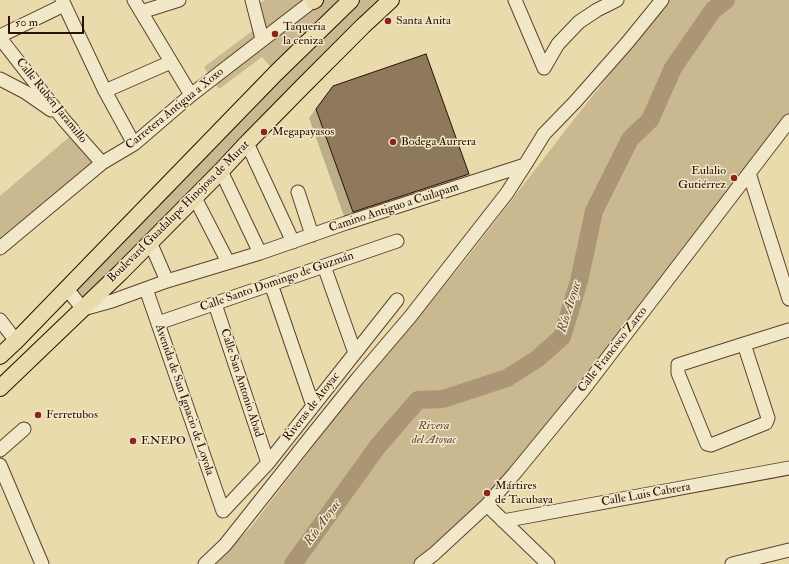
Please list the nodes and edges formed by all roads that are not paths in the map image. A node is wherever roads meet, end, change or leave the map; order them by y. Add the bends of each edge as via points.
1 (134, 0) edge
2 (179, 0) edge
3 (252, 0) edge
4 (314, 0) edge
5 (351, 0) edge
6 (391, 0) edge
7 (515, 0) edge
8 (617, 0) edge
9 (662, 0) edge
10 (63, 2) edge
11 (141, 12) junction
12 (0, 37) edge
13 (262, 40) junction
14 (171, 62) junction
15 (0, 79) edge
16 (105, 91) junction
17 (191, 95) junction
18 (64, 120) junction
19 (789, 121) edge
20 (247, 143) junction
21 (134, 144) junction
22 (102, 163) junction
23 (525, 165) junction
24 (221, 172) junction
25 (749, 173) junction
26 (298, 192) dead end
27 (195, 198) junction
28 (312, 235) junction
29 (397, 240) dead end
30 (150, 242) junction
31 (293, 242) junction
32 (0, 248) edge
33 (260, 253) junction
34 (228, 262) junction
35 (324, 266) junction
36 (167, 281) junction
37 (271, 284) junction
38 (67, 289) junction
39 (146, 289) junction
40 (789, 299) edge
41 (397, 300) dead end
42 (215, 304) junction
43 (83, 309) junction
44 (0, 320) edge
45 (158, 323) junction
46 (789, 330) edge
47 (16, 341) junction
48 (744, 344) junction
49 (355, 353) junction
50 (0, 356) edge
51 (0, 388) edge
52 (313, 406) junction
53 (24, 429) dead end
54 (0, 450) edge
55 (268, 463) junction
56 (0, 465) edge
57 (789, 468) edge
58 (487, 505) junction
59 (223, 511) joint
60 (503, 521) junction
61 (789, 550) edge
62 (436, 559) edge
63 (42, 564) edge
64 (205, 564) edge
65 (420, 564) edge
66 (548, 564) edge
67 (732, 564) edge

1 - 11 street
2 - 11 street
3 - 13 street
4 - 13 street, Carretera Antigua a Xoxo
5 - 38 main road via 264,85
6 - 20 main road, Boulevard Guadalupe Hinojosa de Murat
7 - 8 street via 544,68 558,44 578,22
9 - 23 street via 627,43 544,134
10 - 12 street
10 - 16 street
11 - 14 street
12 - 18 street, Calle Rubén Jaramillo
13 - 17 street, Carretera Antigua a Xoxo
14 - 16 street
14 - 17 street
15 - 18 street via 25,92
16 - 21 street
17 - 21 street, Carretera Antigua a Xoxo
18 - 22 street, Calle Rubén Jaramillo
19 - 25 street, Calle Francisco Zarco
20 - 24 main road, Boulevard Guadalupe Hinojosa de Murat
20 - 31 street
21 - 22 street, Carretera Antigua a Xoxo
22 - 32 street, Carretera Antigua a Xoxo
23 - 28 street, Camino Antiguo a Cuilapam
23 - 64 street via 507,193 410,317 358,378 225,546
24 - 27 main road, Boulevard Guadalupe Hinojosa de Murat
24 - 33 street
25 - 40 street
25 - 58 street, Calle Francisco Zarco via 583,390
26 - 28 street
27 - 30 main road, Boulevard Guadalupe Hinojosa de Murat
27 - 34 street
28 - 31 street, Camino Antiguo a Cuilapam
29 - 35 street, Calle Santo Domingo de Guzmán
30 - 36 street
30 - 43 main road, Boulevard Guadalupe Hinojosa de Murat
31 - 33 street, Camino Antiguo a Cuilapam
33 - 34 street, Camino Antiguo a Cuilapam
34 - 36 street, Camino Antiguo a Cuilapam
35 - 37 street, Calle Santo Domingo de Guzmán
35 - 49 street
36 - 39 street, Camino Antiguo a Cuilapam
37 - 42 street, Calle Santo Domingo de Guzmán
37 - 52 street
38 - 43 street
38 - 47 main road
39 - 43 street, Camino Antiguo a Cuilapam
39 - 45 street, Avenida de San Ignacio de Loyola
41 - 49 street, Riveras de Atoyac
42 - 45 street, Calle Santo Domingo de Guzmán
42 - 55 street, Calle San Antonio Abad
43 - 51 main road, Boulevard Guadalupe Hinojosa de Murat
44 - 47 street
45 - 59 street, Avenida de San Ignacio de Loyola
46 - 48 street
47 - 50 main road
48 - 48 street via 678,365 678,373 707,444 711,445 766,423 768,418
49 - 52 street, Riveras de Atoyac
52 - 55 street, Riveras de Atoyac
53 - 54 street
55 - 59 street, Riveras de Atoyac
56 - 63 street
57 - 60 street, Calle Luis Cabrera
58 - 60 street
58 - 62 street, Calle Francisco Zarco
60 - 66 street
61 - 67 street
62 - 65 street, Calle Francisco Zarco

